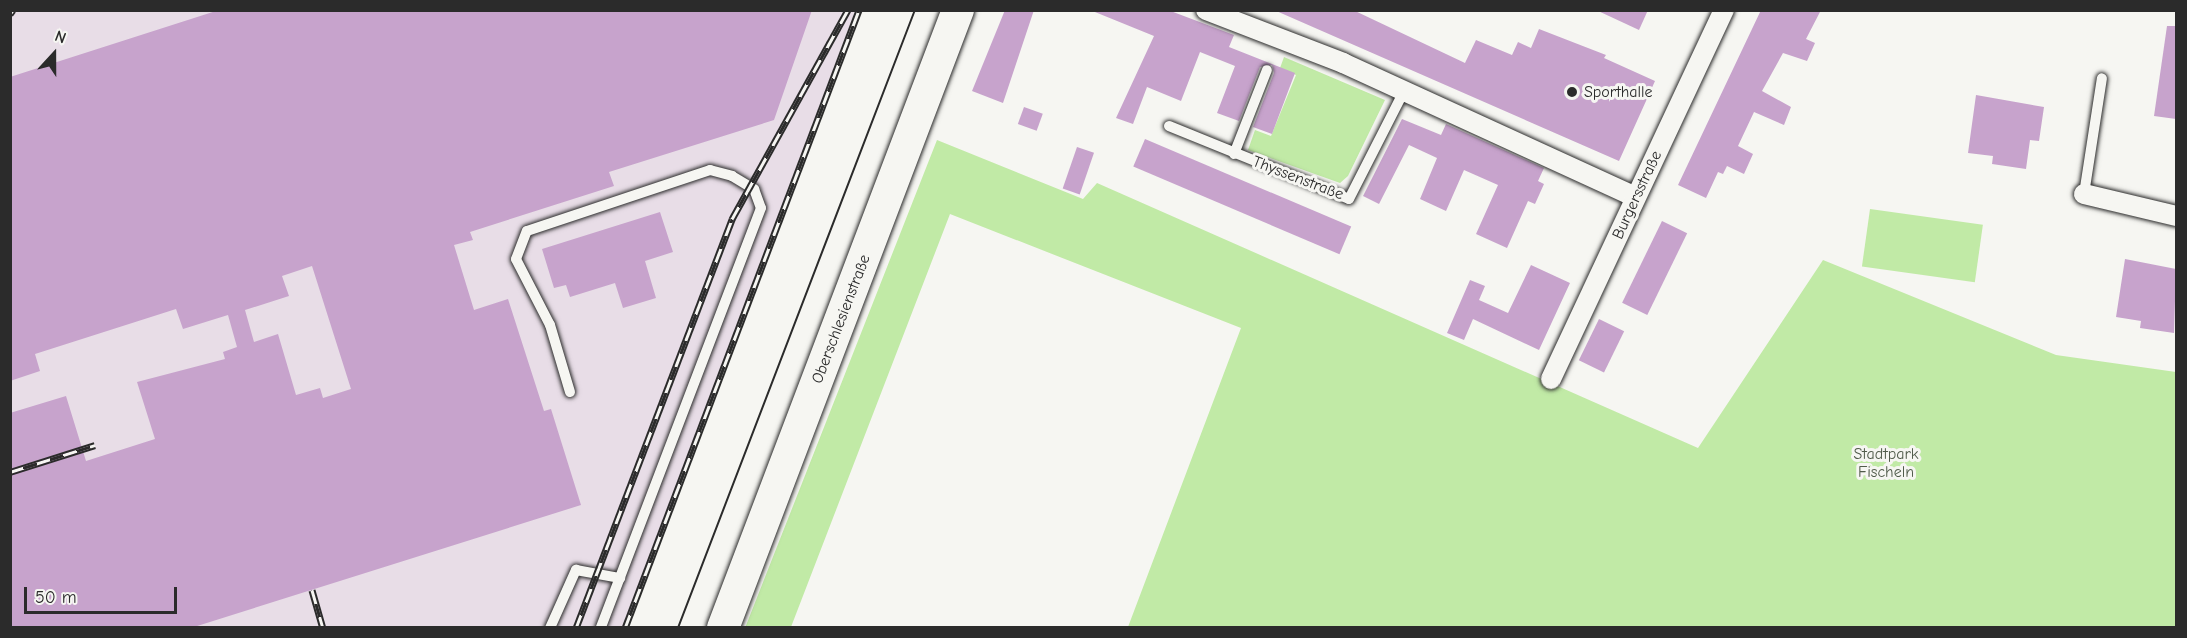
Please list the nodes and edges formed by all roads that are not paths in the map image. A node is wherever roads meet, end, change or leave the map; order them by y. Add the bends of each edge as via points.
1 (958, 10) edge
2 (1206, 10) edge
3 (1724, 10) edge
4 (1267, 70) dead end
5 (2102, 78) dead end
6 (1404, 91) junction
7 (1169, 126) dead end
8 (1234, 154) junction
9 (2084, 194) joint
10 (1636, 197) junction
11 (2176, 216) edge
12 (1551, 379) dead end
13 (570, 392) dead end
14 (620, 578) junction
15 (550, 627) edge
16 (602, 627) edge
17 (723, 627) edge

1 - 17 main road, Oberschlesienstraße
2 - 6 street
3 - 10 street, Burgersstraße
4 - 8 lane
5 - 9 lane
6 - 8 lane, Thyssenstraße via 1349,199
6 - 10 street
7 - 8 lane, Thyssenstraße
9 - 11 street
10 - 12 street, Burgersstraße
13 - 14 lane via 550,326 516,259 527,231 710,170 732,176 754,189 761,208
14 - 15 lane via 576,570
14 - 16 lane

